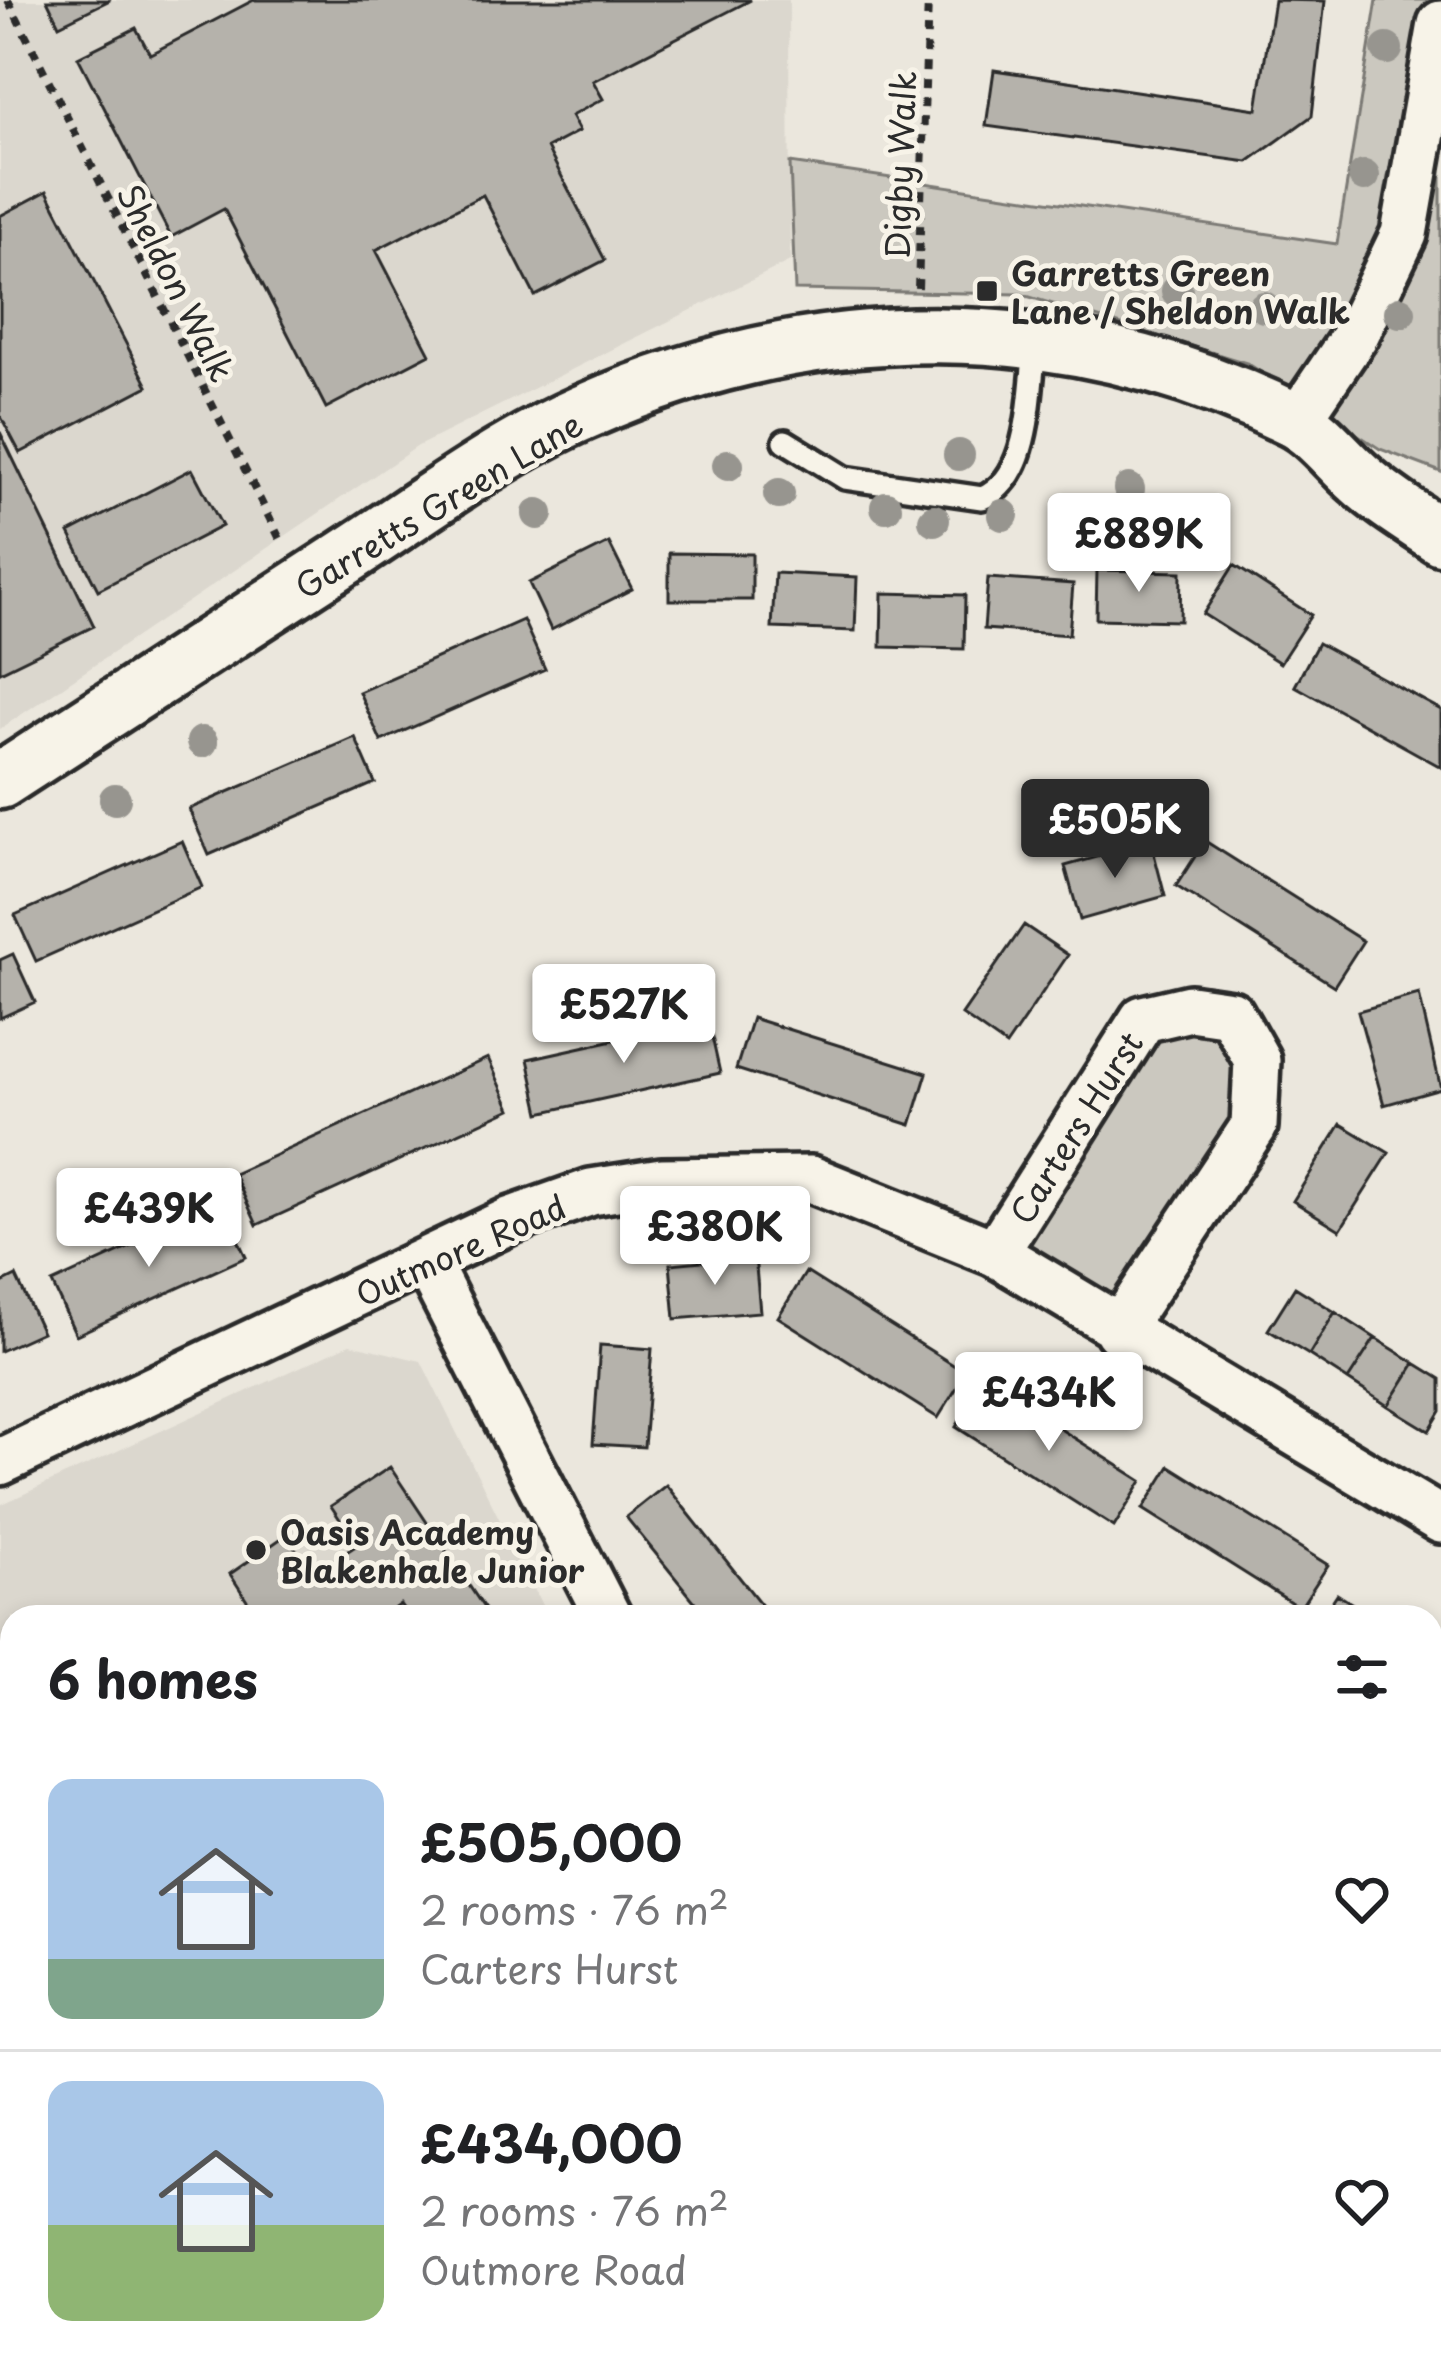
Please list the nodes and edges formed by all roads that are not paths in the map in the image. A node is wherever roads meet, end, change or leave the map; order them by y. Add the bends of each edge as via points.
1 (1441, 24) edge
2 (1036, 342) junction
3 (1297, 421) junction
4 (785, 441) dead end
5 (1441, 537) edge
6 (0, 781) edge
7 (995, 1253) junction
8 (426, 1261) junction
9 (1118, 1330) junction
10 (0, 1462) edge
11 (1441, 1520) edge
12 (602, 1605) edge

1 - 3 street via 1404,234 1356,334
2 - 3 street, Garretts Green Lane via 1177,375
2 - 4 lane via 1016,467 1002,490 982,498 844,478
2 - 6 street, Garretts Green Lane via 915,332 816,341 712,364 580,414
3 - 5 street, Garretts Green Lane via 1363,483
7 - 8 street, Outmore Road via 812,1179 662,1181 591,1192
7 - 9 street, Outmore Road
7 - 9 street, Carters Hurst via 1143,1019 1190,1008 1231,1014 1257,1060 1255,1126
8 - 10 street, Outmore Road
8 - 12 street
9 - 11 street, Outmore Road

